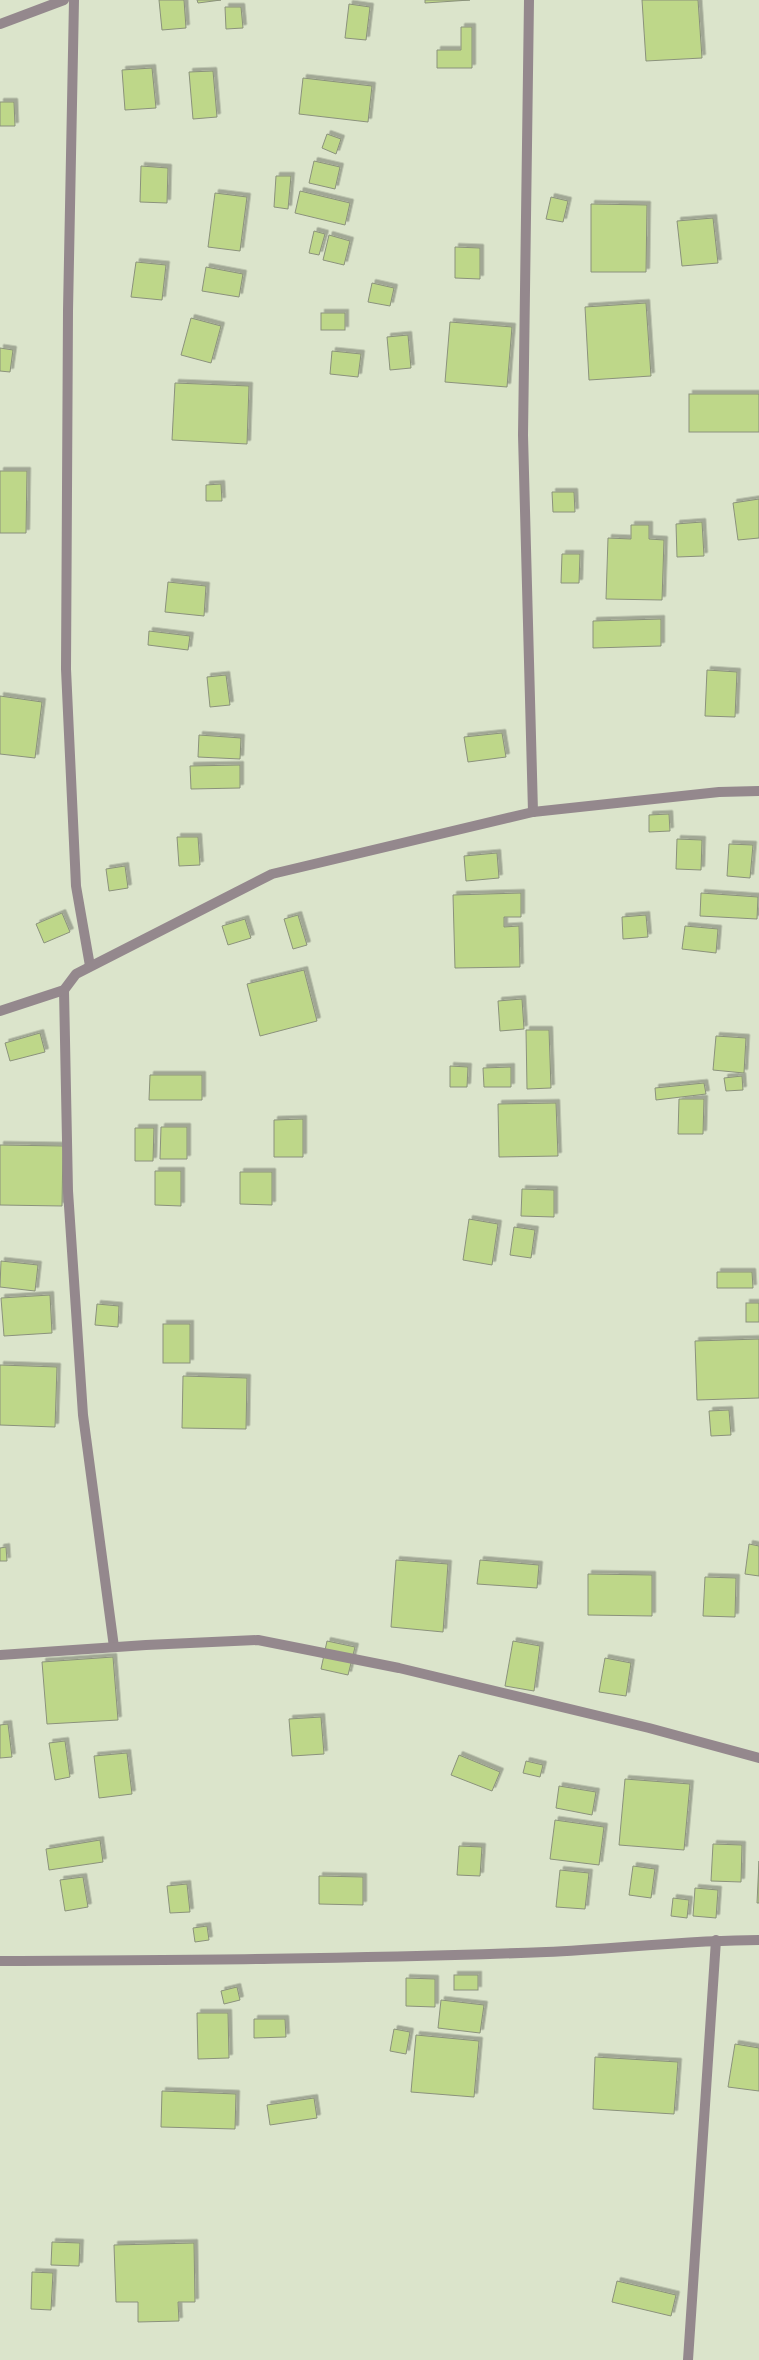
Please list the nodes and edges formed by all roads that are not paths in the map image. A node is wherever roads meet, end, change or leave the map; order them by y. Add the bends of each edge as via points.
1 (64, 0) edge
2 (74, 0) edge
3 (529, 0) edge
4 (0, 24) edge
5 (759, 791) edge
6 (532, 812) junction
7 (90, 966) junction
8 (64, 990) junction
9 (0, 1011) edge
10 (114, 1647) junction
11 (0, 1655) edge
12 (759, 1758) edge
13 (716, 1940) junction
14 (759, 1940) edge
15 (0, 1961) edge
16 (688, 2360) edge

1 - 4 street
2 - 7 street via 68,319 66,669 76,886
3 - 6 street via 523,435
5 - 6 street via 719,792
6 - 7 street via 272,874
7 - 8 street via 76,974
8 - 9 street
8 - 10 street via 68,1191 83,1407
10 - 11 street
10 - 12 street via 258,1640 399,1668 650,1728
13 - 14 street
13 - 15 street via 547,1952
13 - 16 street

